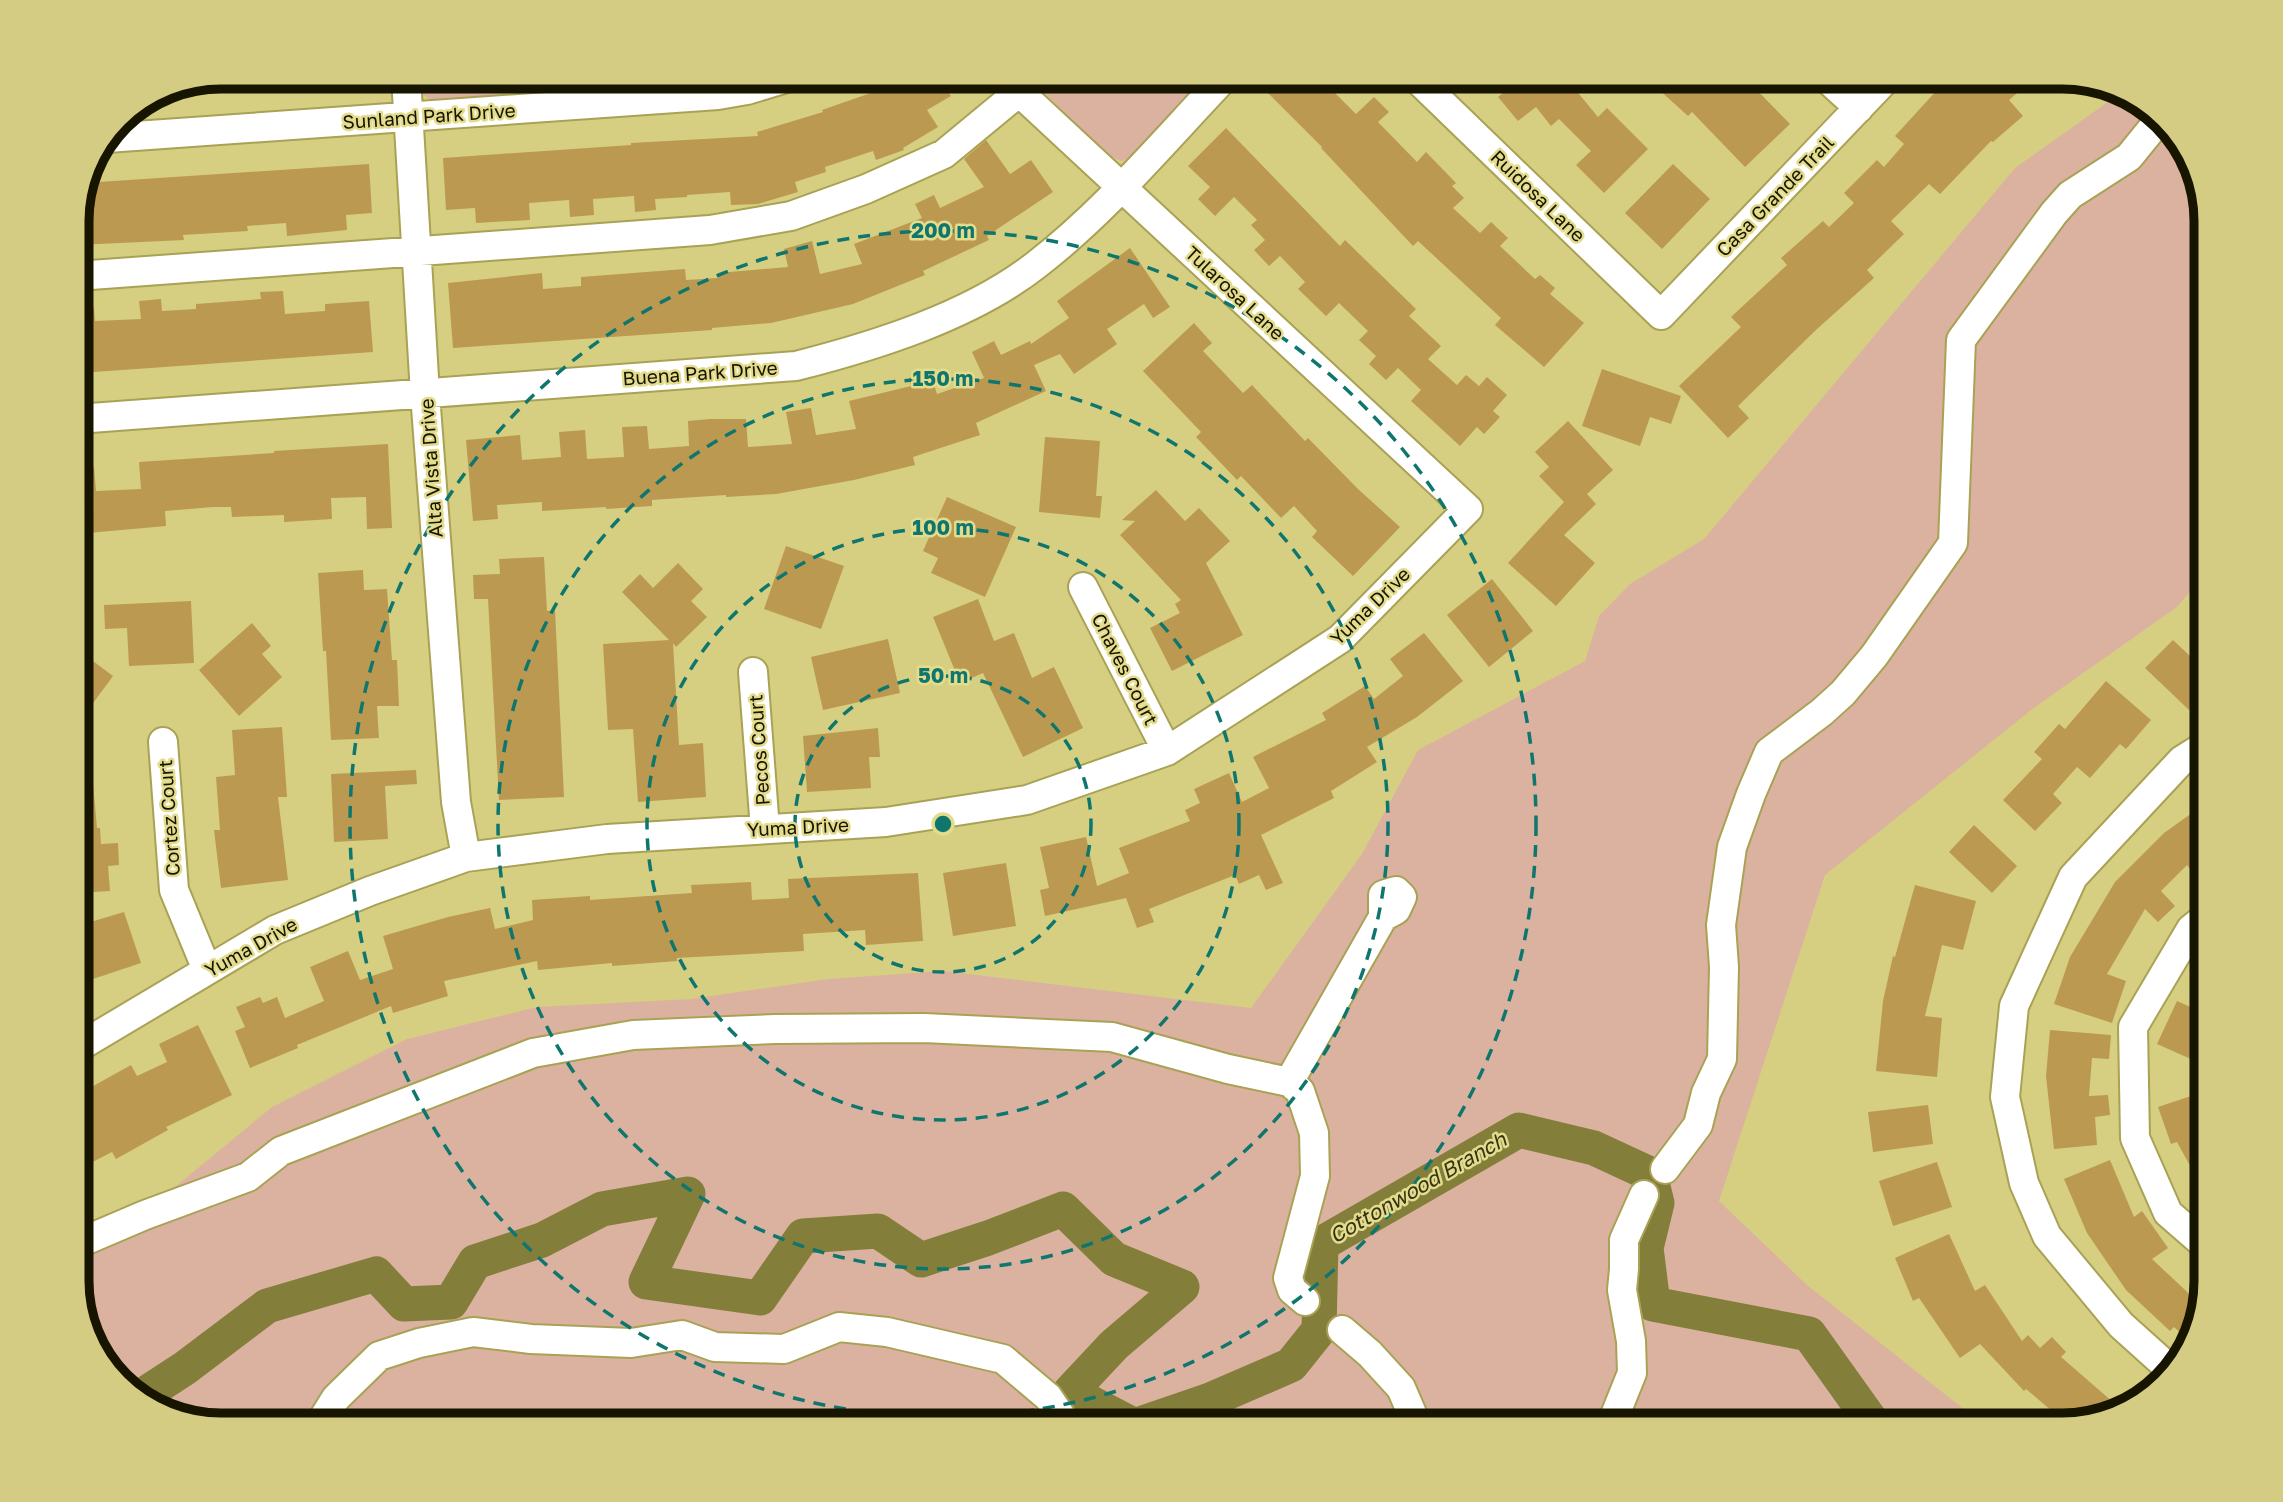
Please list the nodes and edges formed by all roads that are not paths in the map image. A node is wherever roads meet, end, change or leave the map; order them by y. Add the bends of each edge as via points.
1 (407, 89) edge
2 (750, 89) edge
3 (1006, 89) edge
4 (1016, 89) edge
5 (1214, 89) edge
6 (1427, 89) edge
7 (1838, 89) edge
8 (1876, 89) edge
9 (1858, 108) junction
10 (409, 118) junction
11 (2154, 127) edge
12 (120, 137) edge
13 (1121, 187) junction
14 (416, 251) junction
15 (90, 275) edge
16 (1661, 315) joint
17 (425, 394) junction
18 (90, 418) edge
19 (1468, 509) joint
20 (1083, 587) dead end
21 (753, 671) dead end
22 (163, 742) dead end
23 (1167, 751) junction
24 (2194, 752) edge
25 (765, 829) junction
26 (466, 858) junction
27 (1383, 917) dead end
28 (2194, 927) edge
29 (207, 970) junction
30 (90, 1040) edge
31 (1289, 1082) junction
32 (1665, 1169) dead end
33 (1644, 1195) dead end
34 (2194, 1236) edge
35 (90, 1238) edge
36 (1305, 1301) dead end
37 (1342, 1330) dead end
38 (2164, 1364) edge
39 (327, 1413) edge
40 (1059, 1413) edge
41 (1412, 1413) edge
42 (1616, 1413) edge

1 - 10 street, Alta Vista Drive
2 - 10 street, Sunland Park Drive
3 - 14 street via 944,154 866,190 791,216 710,230
4 - 13 street, Tularosa Lane
5 - 13 street, Buena Park Drive
6 - 16 street, Ruidosa Lane
7 - 9 street
8 - 9 street, Casa Grande Trail
9 - 16 street, Casa Grande Trail
10 - 12 street, Sunland Park Drive
10 - 14 street, Alta Vista Drive
11 - 32 street via 2129,157 2070,195 2053,213 1961,340 1953,543 1843,693 1769,752 1732,847 1721,925 1722,1059 1698,1125
13 - 17 street, Buena Park Drive via 1034,267 978,301 853,352 796,366
13 - 19 street, Tularosa Lane
14 - 15 street
14 - 17 street, Alta Vista Drive
17 - 18 street, Buena Park Drive
17 - 26 street, Alta Vista Drive via 456,802
19 - 23 street, Yuma Drive via 1340,639
20 - 23 street, Chaves Court
21 - 25 street, Pecos Court
22 - 29 street, Cortez Court via 174,890
23 - 25 street, Yuma Drive via 1027,800 886,822
24 - 38 street via 2073,877 2014,1006 2004,1097 2024,1183 2047,1236 2121,1325
25 - 26 street, Yuma Drive via 607,839
26 - 29 street, Yuma Drive via 275,930
27 - 31 street
28 - 34 street via 2133,1027 2134,1138 2168,1213
29 - 30 street, Yuma Drive
31 - 35 street via 1112,1037 924,1028 633,1035 533,1053 458,1081 281,1152 248,1177
31 - 36 street via 1300,1091 1314,1133 1315,1176 1288,1278 1292,1290
33 - 42 street via 1624,1240 1622,1290 1632,1373
37 - 41 street via 1401,1388
39 - 40 street via 379,1356 473,1332 631,1343 682,1335 715,1347 784,1349 839,1327 887,1332 1003,1359 1048,1397

